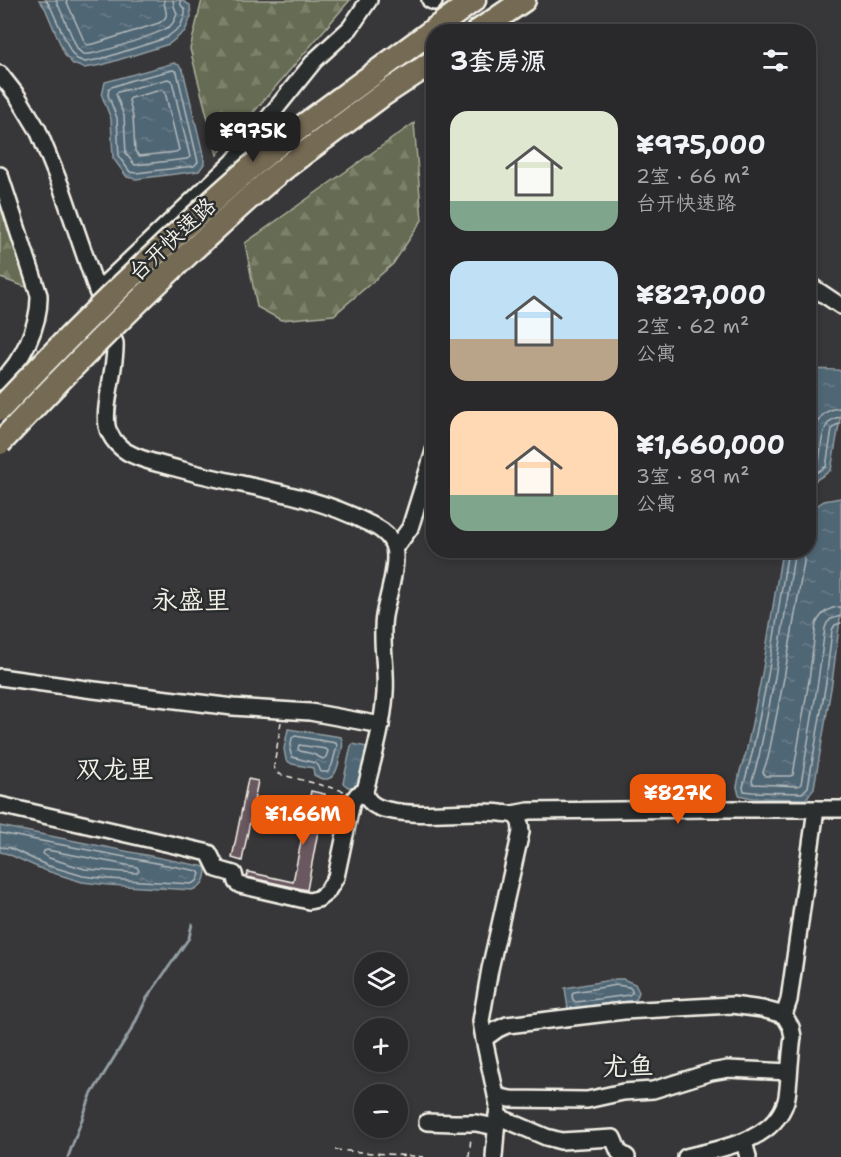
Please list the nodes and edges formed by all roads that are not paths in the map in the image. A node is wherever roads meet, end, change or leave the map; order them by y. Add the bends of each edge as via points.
1 (369, 0) edge
2 (474, 0) edge
3 (524, 0) edge
4 (441, 24) edge
5 (489, 24) edge
6 (426, 35) edge
7 (426, 66) edge
8 (0, 74) edge
9 (0, 175) edge
10 (816, 289) edge
11 (96, 291) junction
12 (841, 306) edge
13 (4, 378) edge
14 (0, 409) edge
15 (0, 424) edge
16 (0, 443) edge
17 (426, 477) edge
18 (394, 546) junction
19 (0, 677) edge
20 (381, 725) junction
21 (360, 794) junction
22 (0, 805) edge
23 (816, 809) junction
24 (841, 809) edge
25 (512, 814) junction
26 (784, 1015) junction
27 (484, 1039) junction
28 (789, 1072) junction
29 (497, 1096) junction
30 (497, 1121) junction
31 (427, 1122) dead end
32 (746, 1149) edge
33 (494, 1157) edge
34 (627, 1157) edge
35 (686, 1157) edge

1 - 11 street via 350,28 315,60 233,162
2 - 4 highway, 台开快速路, bridge
3 - 5 highway
6 - 14 highway, 台开快速路, bridge via 281,142 161,248
7 - 16 highway, 台开快速路, bridge via 270,179 177,265
8 - 11 street via 38,130
9 - 13 street via 39,295 34,328
10 - 12 street
11 - 18 street via 115,347 106,422 120,447 144,459 347,512 376,527
13 - 15 street
17 - 18 street via 410,528
18 - 20 street via 394,568 383,618 385,692
19 - 20 street via 233,707 310,712
20 - 21 street
21 - 22 street via 352,802 336,877 323,896 309,901 240,885 234,874 217,869 209,853
21 - 25 street via 390,811
23 - 24 street
23 - 25 street
23 - 26 street
25 - 27 street via 521,832 490,969 481,1020
26 - 27 street via 732,1005 624,1011 507,1026
26 - 28 street via 793,1037
27 - 29 street
28 - 29 street via 728,1069 652,1090 587,1100
28 - 32 street via 787,1098 779,1117
29 - 30 street
30 - 31 street
30 - 33 street
30 - 34 street via 561,1141 613,1138 619,1152
32 - 35 street

